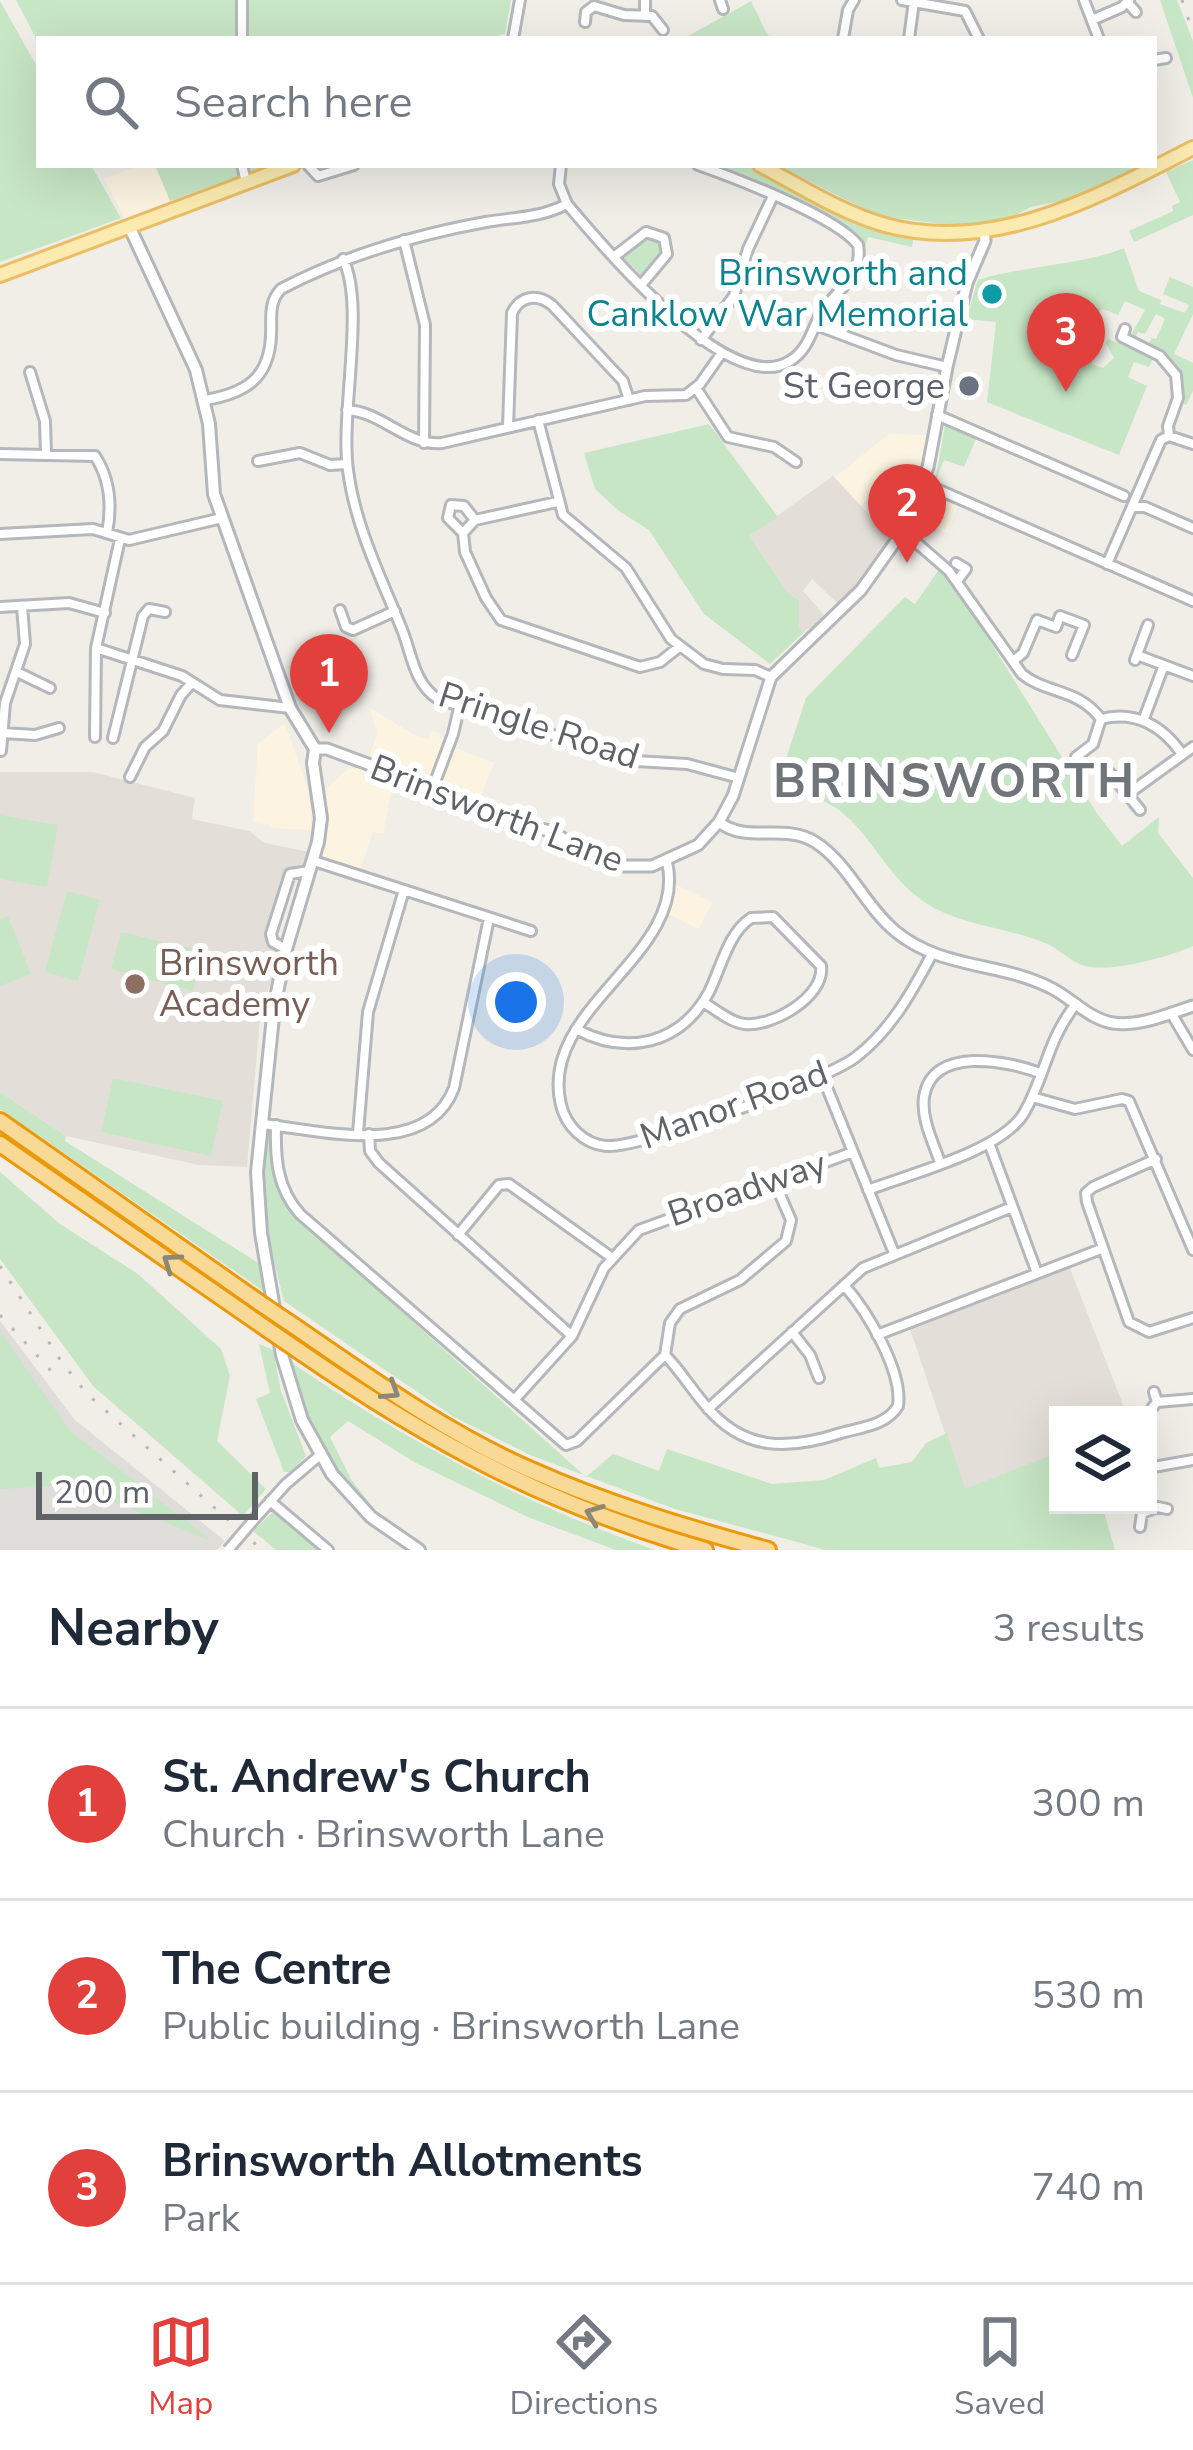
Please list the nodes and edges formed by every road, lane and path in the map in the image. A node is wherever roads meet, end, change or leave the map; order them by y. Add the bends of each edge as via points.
1 (242, 0) edge
2 (520, 0) edge
3 (645, 0) edge
4 (854, 0) edge
5 (902, 0) edge
6 (1084, 0) edge
7 (914, 1) edge
8 (1128, 2) edge
9 (1136, 12) dead end
10 (645, 16) junction
11 (1092, 20) junction
12 (585, 22) dead end
13 (662, 30) dead end
14 (242, 36) edge
15 (514, 36) edge
16 (844, 36) edge
17 (909, 36) edge
18 (977, 36) edge
19 (1098, 36) edge
20 (1166, 58) dead end
21 (1157, 60) edge
22 (1193, 148) edge
23 (1157, 157) edge
24 (1161, 165) junction
25 (1157, 167) edge
26 (243, 168) edge
27 (285, 168) edge
28 (311, 168) edge
29 (344, 168) edge
30 (561, 168) edge
31 (705, 168) edge
32 (766, 168) edge
33 (1155, 168) edge
34 (246, 183) junction
35 (773, 196) junction
36 (567, 204) junction
37 (130, 228) junction
38 (984, 230) junction
39 (404, 240) junction
40 (615, 256) junction
41 (343, 259) junction
42 (0, 275) edge
43 (642, 284) junction
44 (816, 325) junction
45 (1125, 329) dead end
46 (701, 340) junction
47 (722, 354) junction
48 (946, 367) junction
49 (30, 372) dead end
50 (696, 388) junction
51 (206, 400) junction
52 (629, 400) junction
53 (346, 410) junction
54 (937, 416) junction
55 (538, 420) junction
56 (508, 428) junction
57 (1168, 436) junction
58 (424, 443) junction
59 (1193, 444) edge
60 (0, 454) edge
61 (46, 454) junction
62 (257, 461) dead end
63 (796, 462) dead end
64 (347, 464) junction
65 (923, 483) junction
66 (1124, 496) dead end
67 (557, 502) junction
68 (1132, 508) junction
69 (222, 518) junction
70 (475, 520) junction
71 (1193, 528) edge
72 (903, 531) junction
73 (107, 533) junction
74 (463, 533) junction
75 (0, 534) edge
76 (120, 539) junction
77 (956, 563) dead end
78 (1107, 563) junction
79 (957, 582) junction
80 (1193, 601) edge
81 (22, 606) junction
82 (0, 607) edge
83 (340, 610) dead end
84 (395, 611) junction
85 (165, 612) dead end
86 (105, 614) junction
87 (1148, 625) dead end
88 (679, 647) junction
89 (96, 648) junction
90 (1072, 655) dead end
91 (1013, 661) junction
92 (131, 662) junction
93 (1164, 664) junction
94 (17, 671) junction
95 (1193, 676) edge
96 (771, 677) junction
97 (46, 683) dead end
98 (191, 684) junction
99 (2, 703) edge
100 (460, 704) junction
101 (290, 708) junction
102 (1101, 719) junction
103 (1143, 721) junction
104 (59, 728) dead end
105 (3, 733) junction
106 (95, 737) dead end
107 (113, 737) dead end
108 (1193, 747) edge
109 (315, 749) junction
110 (1, 752) edge
111 (1182, 754) junction
112 (1076, 758) dead end
113 (1111, 774) dead end
114 (130, 777) dead end
115 (739, 778) junction
116 (432, 790) junction
117 (1128, 794) junction
118 (1140, 810) dead end
119 (719, 822) junction
120 (667, 862) junction
121 (313, 866) junction
122 (404, 890) junction
123 (489, 918) junction
124 (531, 931) dead end
125 (286, 949) junction
126 (932, 954) junction
127 (703, 1002) junction
128 (1076, 1004) junction
129 (1193, 1006) edge
130 (1171, 1013) junction
131 (576, 1029) junction
132 (1193, 1050) edge
133 (1040, 1073) junction
134 (823, 1078) junction
135 (1031, 1096) junction
136 (0, 1121) edge
137 (262, 1124) junction
138 (276, 1125) junction
139 (364, 1134) junction
140 (989, 1143) junction
141 (0, 1144) edge
142 (853, 1152) junction
143 (1156, 1159) junction
144 (940, 1162) junction
145 (774, 1181) junction
146 (868, 1190) junction
147 (1012, 1207) junction
148 (458, 1235) junction
149 (1101, 1249) junction
150 (1193, 1250) edge
151 (894, 1253) junction
152 (611, 1257) junction
153 (1037, 1273) junction
154 (844, 1285) junction
155 (1193, 1318) edge
156 (792, 1332) junction
157 (877, 1335) junction
158 (572, 1336) junction
159 (665, 1355) junction
160 (819, 1379) dead end
161 (515, 1399) junction
162 (1193, 1400) edge
163 (1154, 1401) dead end
164 (708, 1409) junction
165 (319, 1456) junction
166 (1193, 1460) edge
167 (1157, 1466) edge
168 (271, 1501) junction
169 (1157, 1509) edge
170 (1166, 1510) dead end
171 (1140, 1514) edge
172 (1140, 1527) dead end
173 (228, 1550) edge
174 (328, 1550) edge
175 (419, 1550) edge
176 (705, 1550) edge
177 (768, 1550) edge

1 - 14 street
2 - 15 street
3 - 10 street
4 - 16 street
5 - 7 street
6 - 11 street
7 - 17 street
7 - 18 street via 964,11
8 - 9 street
8 - 11 street
10 - 12 street via 595,6
10 - 13 street via 656,17
11 - 19 street
20 - 21 street
22 - 24 main road
23 - 24 street
24 - 25 main road
26 - 34 street
27 - 34 main road
28 - 29 street via 318,176
30 - 36 street
31 - 35 street
32 - 38 main road via 887,225
33 - 38 main road via 1078,205
34 - 37 main road
35 - 44 street via 858,245 853,275
35 - 46 street via 734,296
36 - 39 street via 536,217
36 - 40 street
37 - 42 main road
37 - 51 main road
38 - 48 street, Brinsworth Lane
39 - 41 street
39 - 58 street via 425,325
40 - 43 street
40 - 43 street via 646,232 664,238 667,254
41 - 51 street via 276,293 271,343 256,378 242,391
41 - 53 street, Pringle Road via 353,288
43 - 46 street
44 - 47 street via 784,364 752,367
44 - 48 street
45 - 57 street via 1122,337 1160,356 1176,375
46 - 47 street
47 - 50 street
48 - 54 street, Brinsworth Lane
49 - 61 street
50 - 52 street via 680,397
50 - 63 street via 728,437 774,447
51 - 69 main road
52 - 55 street
52 - 56 street via 623,381 552,305 527,298 512,313
53 - 58 street via 370,413
53 - 64 street, Pringle Road
54 - 65 street, Brinsworth Lane
54 - 66 street
55 - 56 street
55 - 67 street
56 - 58 street
57 - 59 street
57 - 68 street
60 - 61 street
61 - 73 street via 97,458 110,506
62 - 64 street via 300,453
64 - 84 street, Pringle Road via 363,538
65 - 72 street, Brinsworth Lane
65 - 78 street
67 - 70 street
67 - 88 street via 567,520 626,568
68 - 71 street
68 - 78 street
69 - 76 street
69 - 101 main road
70 - 74 street
70 - 74 street via 464,506 451,505 448,518
72 - 79 street
72 - 96 street, Brinsworth Lane via 861,590
73 - 75 street
73 - 76 street
74 - 88 street via 486,598 506,622 640,667
76 - 86 street
77 - 79 street via 966,569
78 - 80 street
79 - 91 street
81 - 82 street
81 - 86 street via 69,603
81 - 94 street
83 - 84 street via 353,630
84 - 100 street, Pringle Road via 421,684
85 - 92 street via 145,612
86 - 89 street
87 - 93 street via 1136,658
88 - 96 street via 713,667
89 - 92 street
89 - 106 street
90 - 91 street via 1084,626 1060,616 1056,627 1037,620
91 - 102 street via 1029,680 1079,698
92 - 98 street
92 - 107 street
93 - 95 street
93 - 103 street
94 - 97 street
94 - 99 street
96 - 115 street, Brinsworth Lane
98 - 101 street via 220,700
98 - 114 street
99 - 105 street
100 - 115 street, Pringle Road via 636,761
100 - 116 street
101 - 109 main road
102 - 103 street
102 - 112 street via 1093,744
103 - 111 street via 1169,735
104 - 105 street
105 - 110 street
108 - 111 street
109 - 116 street, Brinsworth Lane
109 - 121 main road via 320,818
111 - 117 street
113 - 117 street
115 - 119 street, Brinsworth Lane
116 - 120 street, Brinsworth Lane via 488,817 550,831 611,866
117 - 118 street
119 - 120 street, Brinsworth Lane
119 - 126 street via 734,832 786,831 815,842 885,922
120 - 131 street, Manor Road via 670,886 656,923
121 - 122 street
121 - 125 main road
121 - 125 street via 290,874 271,934
122 - 123 street
122 - 139 street via 368,1012
123 - 124 street
123 - 139 street via 451,1096 418,1128
125 - 137 main road
126 - 128 street via 1045,985
126 - 134 street, Manor Road via 888,1025
127 - 127 street via 751,918 779,921 821,966 816,992 802,1004 752,1024
127 - 131 street via 675,1028 633,1046
128 - 130 street via 1112,1023
128 - 133 street
129 - 130 street
130 - 132 street
131 - 134 street, Manor Road via 561,1063 560,1103 579,1134 604,1146
133 - 135 street
133 - 144 street via 991,1059 932,1078 924,1112
134 - 142 street
135 - 140 street via 1017,1123
135 - 143 street via 1075,1109 1129,1101
136 -> 177 highway, bridge via 410,1404 527,1469
137 - 138 street
137 - 165 main road via 261,1233 295,1402
138 - 139 street
138 - 161 street via 275,1159 290,1203
139 - 148 street via 379,1163
140 - 144 street
140 - 147 street
176 -> 141 highway, bridge via 501,1475 384,1410
142 - 145 street, Broadway
142 - 146 street
143 - 149 street via 1081,1192
143 - 150 street
144 - 146 street
145 - 152 street, Broadway via 650,1224
145 - 159 street via 790,1220 786,1241 740,1280 680,1309
146 - 151 street
147 - 151 street
147 - 153 street
148 - 152 street via 502,1178
148 - 158 street
149 - 153 street
149 - 155 street via 1135,1327 1156,1331
151 - 154 street
152 - 158 street, Broadway
153 - 157 street
154 - 156 street
154 - 157 street
156 - 160 street
156 - 164 street
157 - 164 street via 900,1395 886,1420 774,1446 736,1433
158 - 161 street, Broadway
159 - 161 street via 572,1445
159 - 164 street
162 - 163 street
165 - 168 street
165 - 175 main road via 371,1517
166 - 167 street
168 - 173 street, bridge
168 - 174 street
169 - 170 street
171 - 172 street

